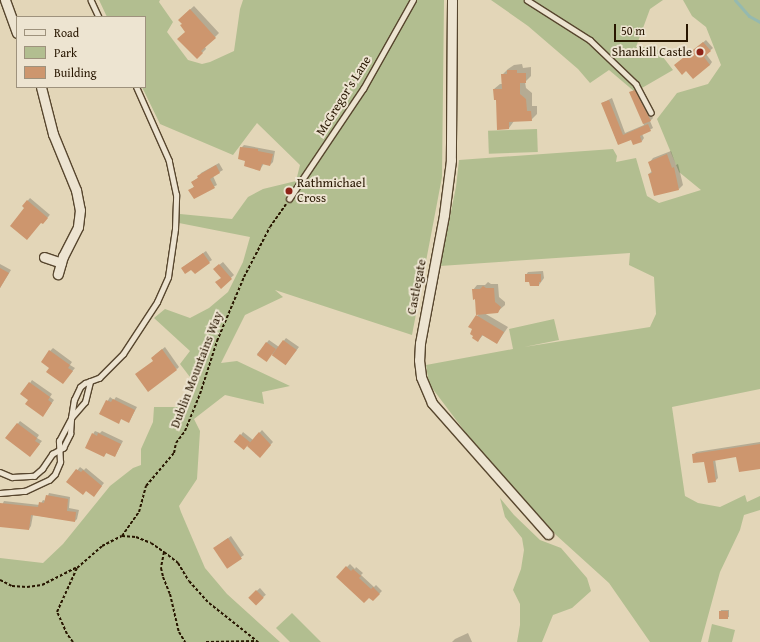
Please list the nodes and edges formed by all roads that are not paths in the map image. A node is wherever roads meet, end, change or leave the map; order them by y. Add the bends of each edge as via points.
1 (5, 0) edge
2 (91, 0) edge
3 (413, 0) edge
4 (452, 0) edge
5 (527, 0) edge
6 (99, 16) edge
7 (16, 30) edge
8 (41, 88) edge
9 (136, 88) edge
10 (651, 112) dead end
11 (290, 200) road end
12 (44, 257) dead end
13 (61, 263) junction
14 (58, 274) dead end
15 (90, 382) junction
16 (70, 418) junction
17 (59, 449) junction
18 (0, 472) edge
19 (0, 493) edge
20 (548, 534) dead end

1 - 7 street
2 - 6 lane
3 - 11 lane, McGregor's Lane via 363,89
4 - 20 street, Castlegate via 451,160 444,215 420,343 421,377 432,403
5 - 10 lane via 590,40 636,84
8 - 13 street via 53,134 76,190 80,210 78,227
9 - 15 lane via 169,161 176,195 176,229 171,263 157,302 123,354 106,372
12 - 13 street
13 - 14 street
15 - 16 lane via 85,402
15 - 16 lane via 80,387
16 - 17 lane via 59,441
16 - 17 lane via 71,428 67,443
17 - 18 lane via 34,476 12,478
17 - 19 lane via 58,468 49,480 24,491

